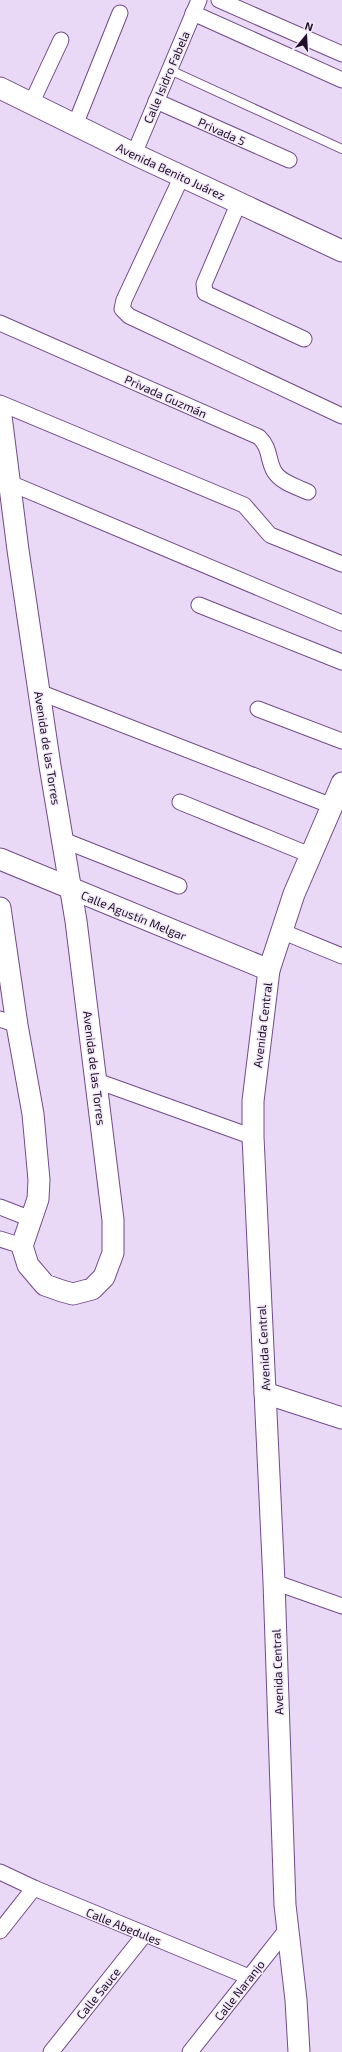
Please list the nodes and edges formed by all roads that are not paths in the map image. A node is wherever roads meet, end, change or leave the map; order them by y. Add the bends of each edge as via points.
1 (219, 0) edge
2 (196, 7) edge
3 (120, 12) dead end
4 (62, 40) dead end
5 (342, 54) edge
6 (170, 70) junction
7 (342, 80) edge
8 (0, 88) edge
9 (156, 101) junction
10 (31, 104) junction
11 (75, 125) junction
12 (342, 149) edge
13 (134, 154) junction
14 (289, 160) dead end
15 (182, 176) junction
16 (239, 202) junction
17 (342, 251) edge
18 (0, 323) edge
19 (304, 338) dead end
20 (0, 403) edge
21 (0, 408) edge
22 (342, 416) edge
23 (10, 483) junction
24 (308, 492) dead end
25 (342, 564) edge
26 (199, 605) dead end
27 (342, 623) edge
28 (342, 662) edge
29 (39, 692) junction
30 (258, 709) dead end
31 (342, 741) edge
32 (342, 783) edge
33 (180, 802) dead end
34 (332, 806) junction
35 (63, 840) junction
36 (310, 855) junction
37 (0, 859) edge
38 (179, 886) dead end
39 (71, 889) junction
40 (0, 908) edge
41 (281, 932) junction
42 (342, 956) edge
43 (268, 970) junction
44 (9, 1022) edge
45 (97, 1081) junction
46 (253, 1137) junction
47 (0, 1207) edge
48 (31, 1219) junction
49 (0, 1239) edge
50 (22, 1246) junction
51 (265, 1394) junction
52 (342, 1418) edge
53 (274, 1582) junction
54 (342, 1606) edge
55 (0, 1872) edge
56 (34, 1888) junction
57 (288, 1928) junction
58 (0, 1931) edge
59 (145, 1934) junction
60 (249, 1977) junction
61 (51, 2052) edge
62 (190, 2052) edge
63 (299, 2052) edge

1 - 5 street
2 - 6 street, Calle Isidro Fabela
2 - 7 street
3 - 11 street
4 - 10 street
6 - 9 street, Calle Isidro Fabela
6 - 12 lane
8 - 10 main road, Avenida Benito Juárez
9 - 13 street, Calle Isidro Fabela
9 - 14 street, Privada 5
10 - 11 main road, Avenida Benito Juárez
11 - 13 main road, Avenida Benito Juárez
13 - 15 main road, Avenida Benito Juárez
15 - 16 main road, Avenida Benito Juárez
15 - 22 street via 122,309 129,316
16 - 17 main road, Avenida Benito Juárez
16 - 19 street via 204,284 205,293
18 - 24 street, Privada Guzmán via 259,437 267,445 274,470 280,478
20 - 25 street via 244,505 270,535
21 - 23 main road, Avenida de las Torres
23 - 27 street
23 - 29 main road, Avenida de las Torres
26 - 28 street
29 - 34 street
29 - 35 main road, Avenida de las Torres
30 - 31 street
32 - 34 main road, Avenida Central
33 - 36 street
34 - 36 main road, Avenida Central
35 - 38 street
35 - 39 main road, Avenida de las Torres
36 - 41 main road, Avenida Central
37 - 39 main road, Calle Agustín Melgar
39 - 43 main road, Calle Agustín Melgar
39 - 45 main road, Avenida de las Torres
40 - 44 main road
41 - 42 street
41 - 43 main road, Avenida Central
43 - 46 main road, Avenida Central via 253,1101
44 - 48 main road via 33,1114 39,1180 38,1199
45 - 46 street
45 - 50 main road, Avenida de las Torres via 113,1220 113,1254 104,1277 92,1289 73,1294 62,1292 45,1284 28,1264
46 - 51 main road, Avenida Central
47 - 48 street
48 - 50 main road
49 - 50 street
51 - 52 main road
51 - 53 main road, Avenida Central
53 - 54 street
53 - 57 main road, Avenida Central via 285,1905
55 - 56 street, Calle Abedules
56 - 58 street
56 - 59 street, Calle Abedules
57 - 60 street, Calle Naranjo
57 - 63 main road, Avenida Central
59 - 60 street, Calle Abedules
59 - 61 street, Calle Sauce
60 - 62 street, Calle Naranjo

